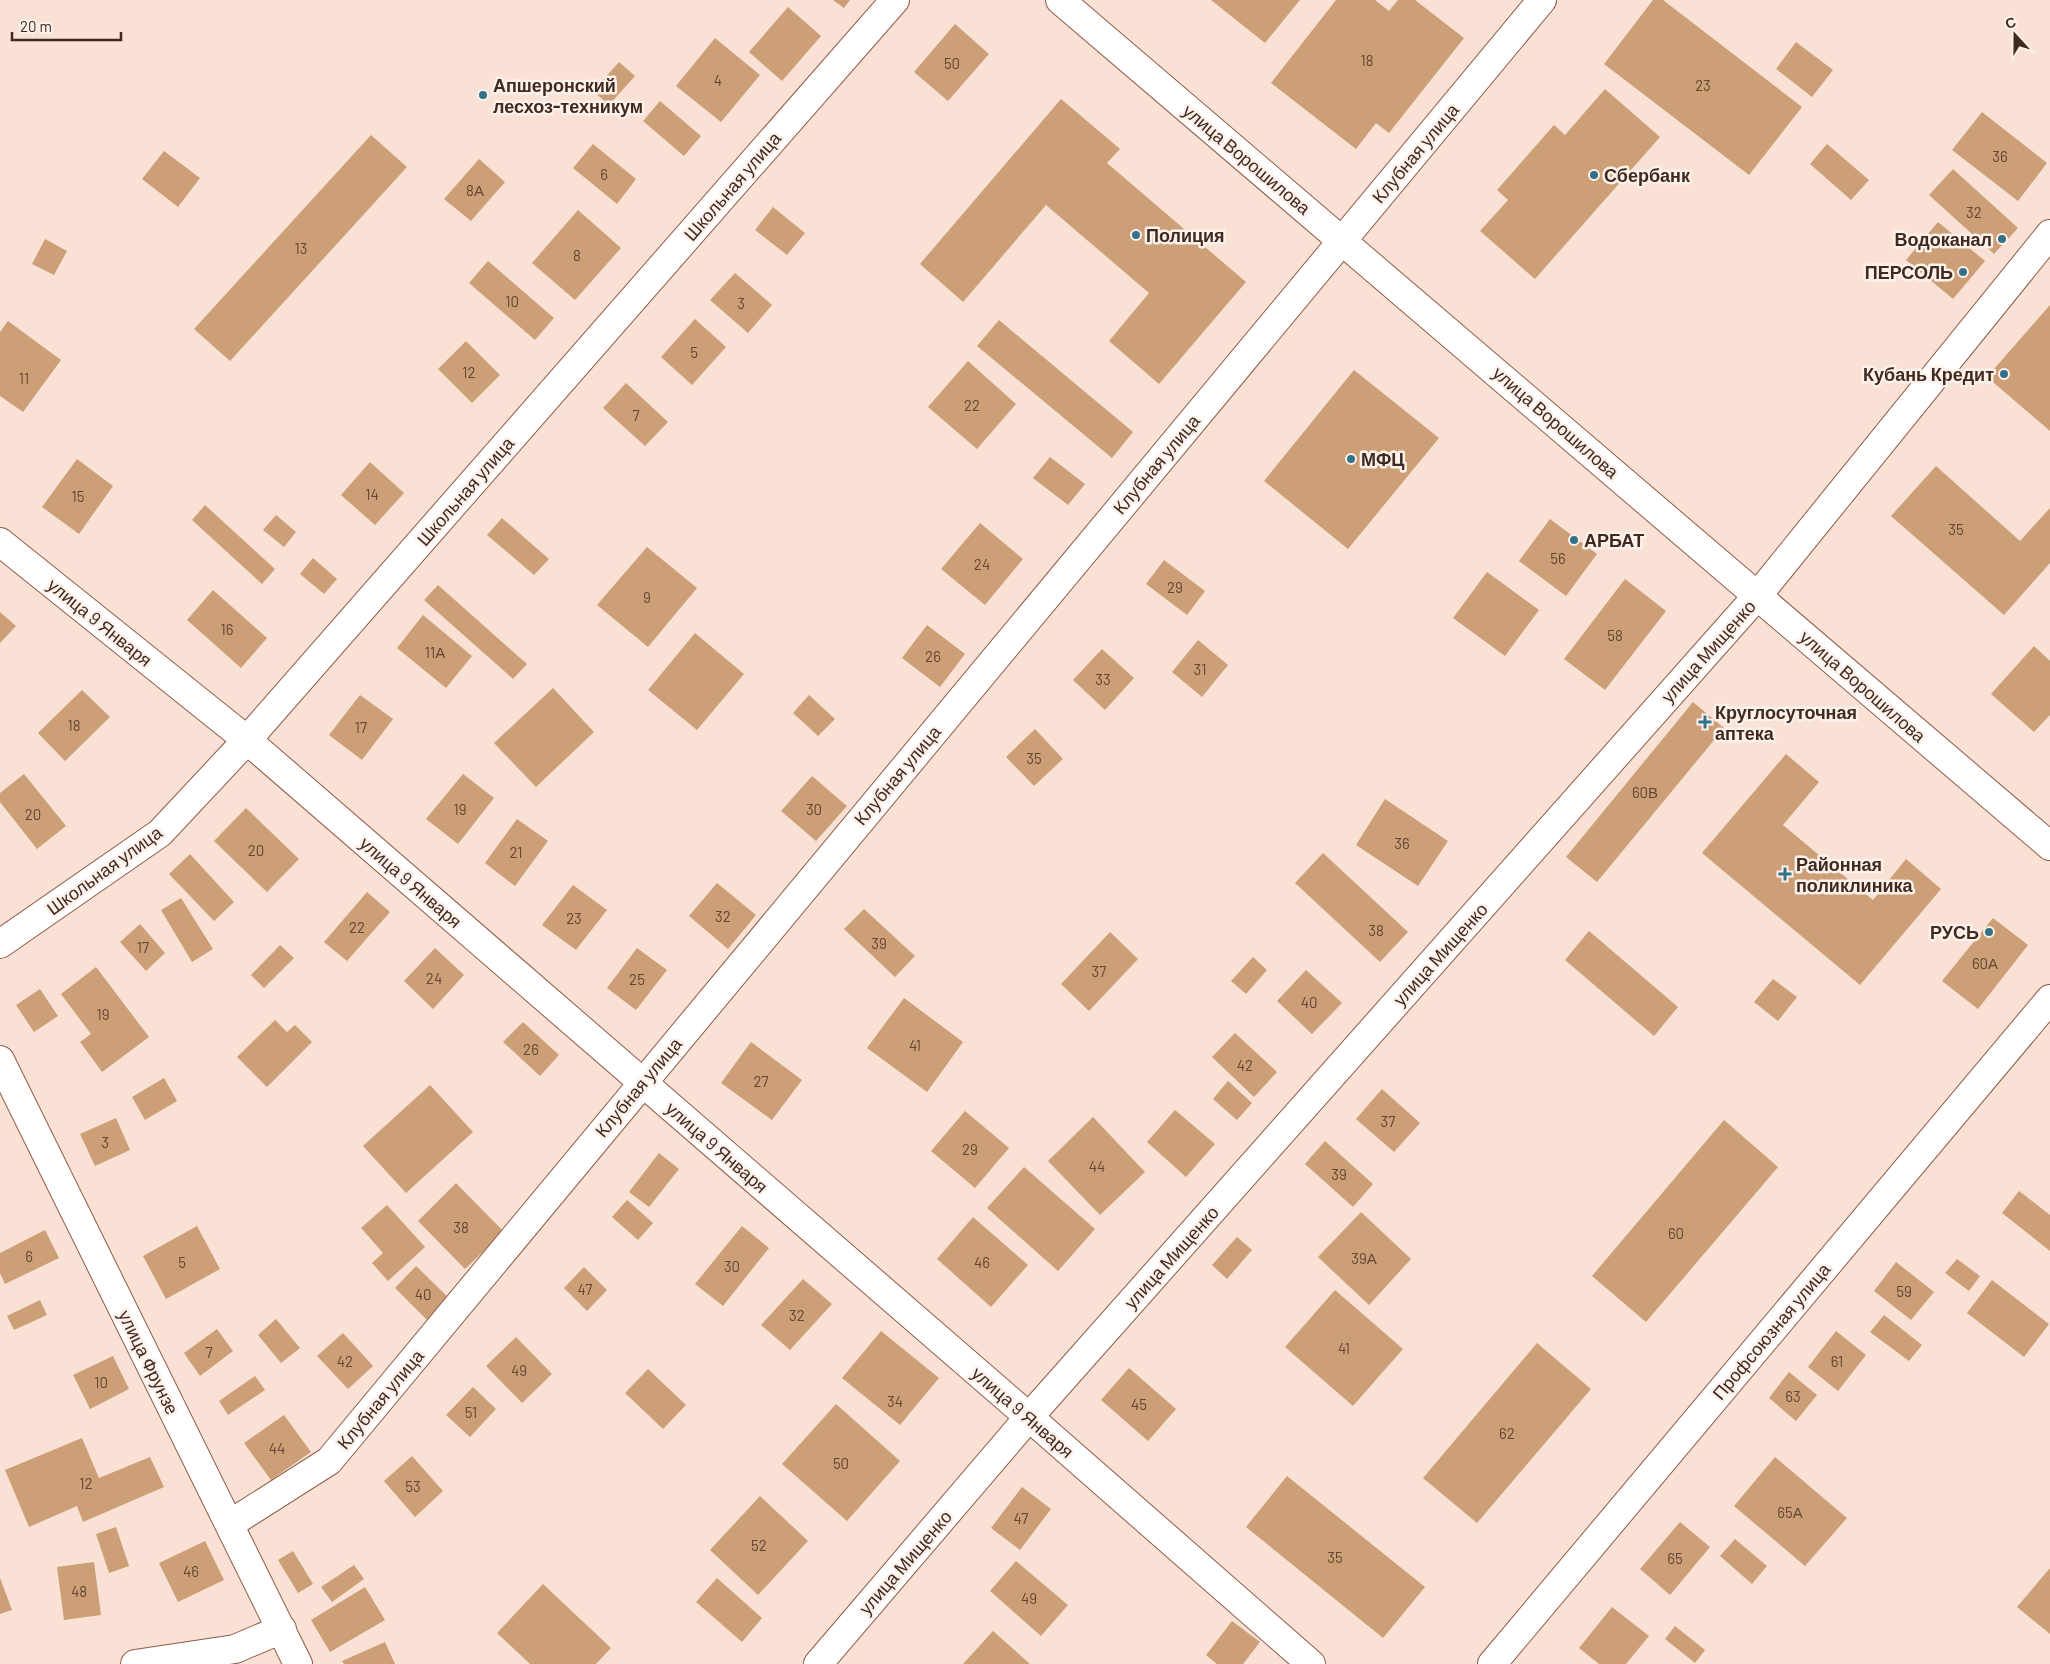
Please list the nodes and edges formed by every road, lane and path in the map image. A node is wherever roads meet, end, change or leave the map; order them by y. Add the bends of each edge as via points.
1 (895, 0) edge
2 (1060, 0) edge
3 (1542, 0) edge
4 (2050, 234) edge
5 (1343, 240) junction
6 (0, 542) edge
7 (1758, 595) junction
8 (247, 740) junction
9 (2050, 846) edge
10 (0, 944) edge
11 (2050, 999) edge
12 (0, 1060) edge
13 (642, 1082) junction
14 (1029, 1417) junction
15 (230, 1524) junction
16 (282, 1629) junction
17 (135, 1664) edge
18 (298, 1664) edge
19 (818, 1664) edge
20 (1311, 1664) edge
21 (1492, 1664) edge

1 - 8 street, Школьная улица
2 - 5 street, улица Ворошилова
3 - 5 street, Клубная улица
4 - 7 street, улица Мищенко
5 - 7 street, улица Ворошилова
5 - 13 street, Клубная улица
6 - 8 street, улица 9 Января
7 - 9 street, улица Ворошилова
7 - 14 street, улица Мищенко
8 - 10 street, Школьная улица via 160,833
8 - 13 street, улица 9 Января
11 - 21 street, Профсоюзная улица
12 - 15 street, улица Фрунзе
13 - 14 street, улица 9 Января
13 - 15 street, Клубная улица via 329,1461
14 - 19 street, улица Мищенко
14 - 20 street, улица 9 Января
15 - 16 street, улица Фрунзе
16 - 17 street via 235,1649
16 - 18 street, улица Фрунзе

